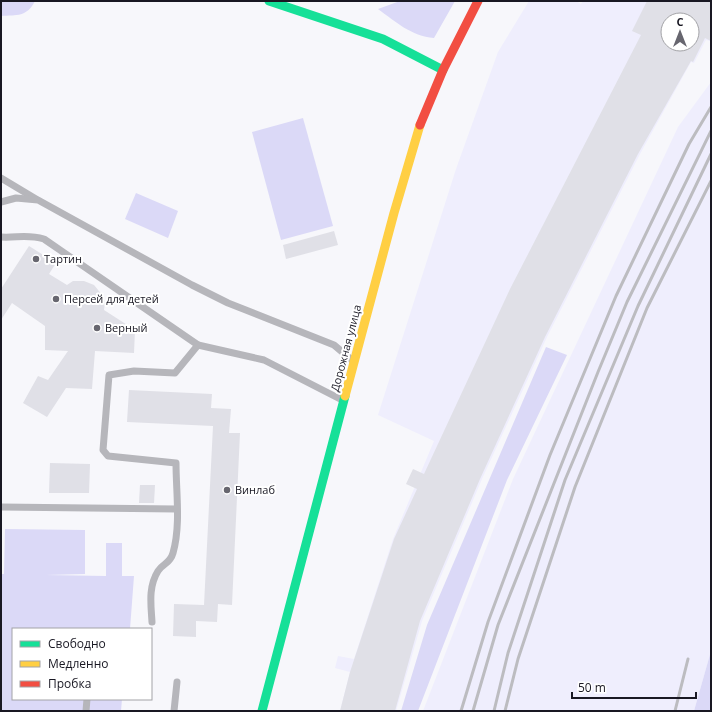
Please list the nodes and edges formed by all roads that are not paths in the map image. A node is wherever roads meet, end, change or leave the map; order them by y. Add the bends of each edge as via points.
1 (269, 1) edge
2 (478, 1) edge
3 (443, 70) junction
4 (1, 178) edge
5 (38, 200) junction
6 (1, 202) edge
7 (1, 237) edge
8 (198, 345) junction
9 (355, 362) junction
10 (344, 401) junction
11 (1, 507) edge
12 (176, 509) junction
13 (152, 622) dead end
14 (177, 682) dead end
15 (87, 700) edge
16 (86, 711) edge
17 (174, 711) edge
18 (262, 711) edge

1 - 3 main road via 383,39
2 - 3 main road, Дорожная улица
3 - 9 main road, Дорожная улица via 423,116 394,213
4 - 5 lane
5 - 6 lane via 16,198
5 - 9 lane via 228,303 334,345
7 - 8 lane via 29,235 44,239
8 - 10 lane via 264,360
8 - 12 lane via 175,373 134,371 109,375 103,450 108,456 176,463
9 - 10 main road, Дорожная улица
10 - 18 main road, Дорожная улица
11 - 12 lane
12 - 13 lane via 173,552 169,562 159,570 152,583
14 - 17 lane
15 - 16 lane

